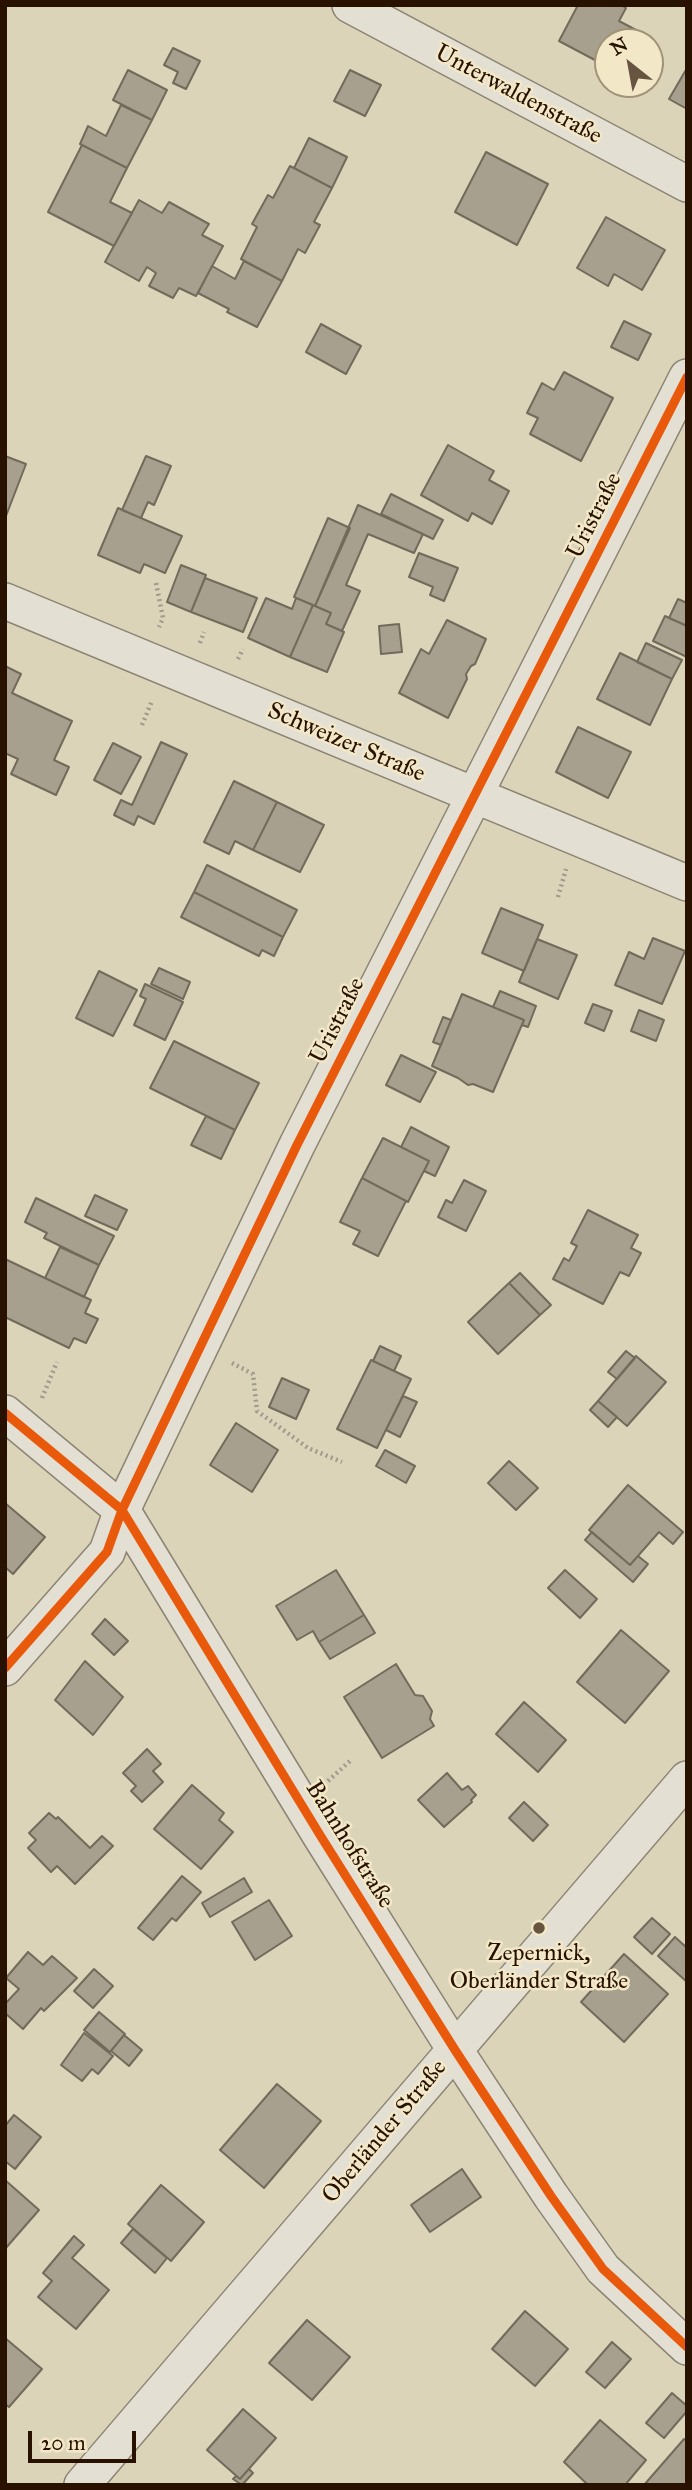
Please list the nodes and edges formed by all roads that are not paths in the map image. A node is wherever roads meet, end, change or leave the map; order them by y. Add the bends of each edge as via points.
1 (368, 10) edge
2 (687, 184) edge
3 (687, 377) edge
4 (5, 601) edge
5 (474, 796) junction
6 (687, 883) edge
7 (5, 1413) edge
8 (122, 1510) junction
9 (5, 1668) edge
10 (687, 1779) edge
11 (455, 2050) junction
12 (687, 2347) edge
13 (82, 2485) edge

1 - 2 street, Unterwaldenstraße
3 - 5 street, Uristraße
4 - 5 street, Schweizer Straße
5 - 6 street, Schweizer Straße
5 - 8 street, Uristraße via 297,1145
7 - 8 street, Bahnhofstraße
8 - 9 street, Uristraße via 107,1552
8 - 11 street, Bahnhofstraße
10 - 11 street, Oberländer Straße
11 - 12 street, Bahnhofstraße via 603,2269
11 - 13 street, Oberländer Straße

